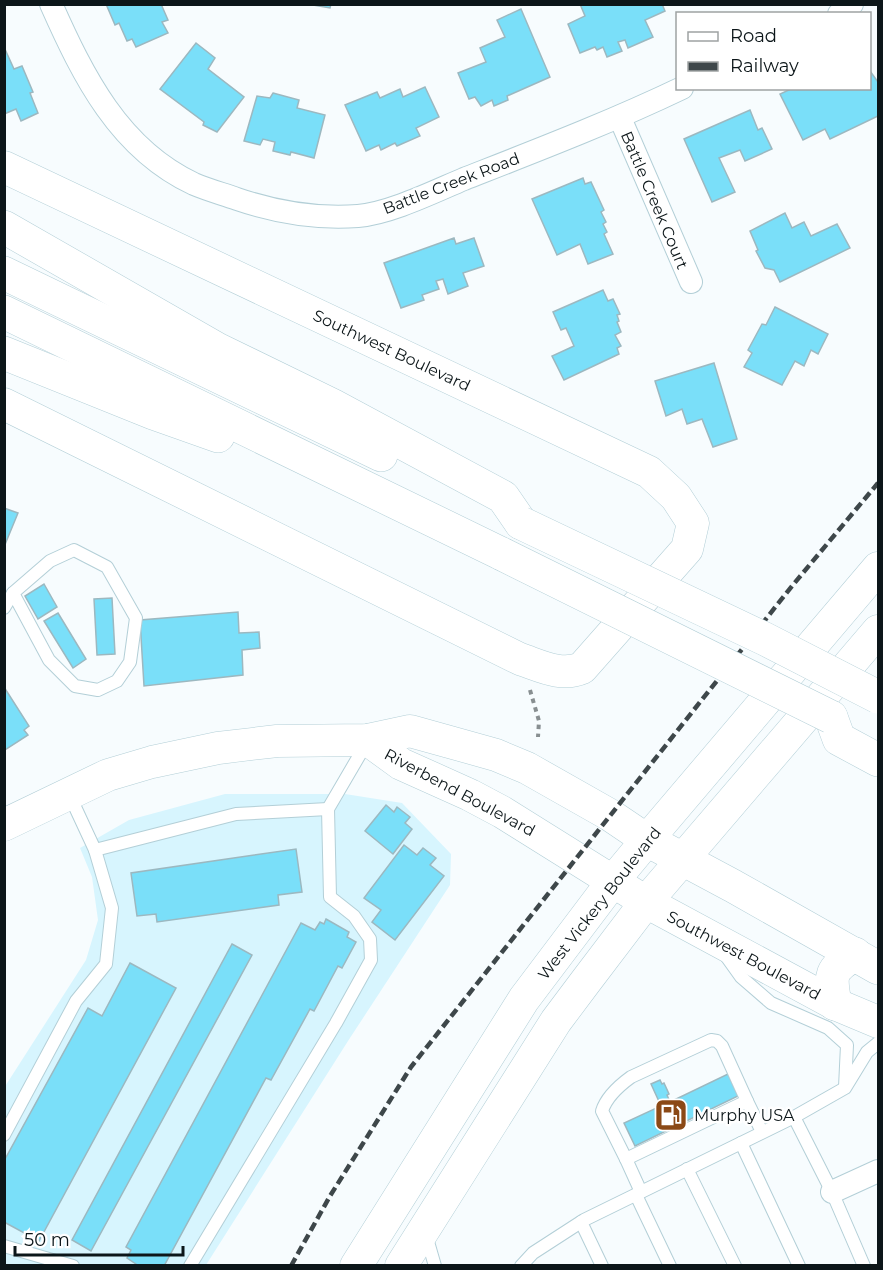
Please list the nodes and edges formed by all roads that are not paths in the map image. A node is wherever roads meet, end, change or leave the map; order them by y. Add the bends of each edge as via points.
1 (51, 4) edge
2 (678, 90) edge
3 (620, 118) junction
4 (4, 167) edge
5 (4, 227) edge
6 (4, 273) edge
7 (691, 282) dead end
8 (4, 312) edge
9 (4, 353) edge
10 (4, 404) edge
11 (521, 523) junction
12 (490, 548) junction
13 (879, 568) edge
14 (13, 593) junction
15 (4, 608) edge
16 (879, 631) edge
17 (765, 639) junction
18 (879, 674) edge
19 (879, 697) edge
20 (831, 717) junction
21 (879, 739) edge
22 (368, 740) junction
23 (879, 760) edge
24 (68, 793) junction
25 (328, 809) junction
26 (4, 825) edge
27 (647, 840) junction
28 (95, 850) junction
29 (683, 859) junction
30 (613, 881) junction
31 (646, 902) junction
32 (712, 937) junction
33 (867, 961) edge
34 (835, 1004) junction
35 (879, 1022) edge
36 (879, 1043) edge
37 (845, 1088) junction
38 (747, 1101) junction
39 (794, 1117) junction
40 (762, 1132) junction
41 (4, 1135) edge
42 (741, 1143) junction
43 (626, 1159) junction
44 (687, 1169) junction
45 (879, 1171) edge
46 (832, 1192) junction
47 (639, 1193) junction
48 (581, 1222) junction
49 (424, 1228) junction
50 (4, 1246) edge
51 (532, 1253) junction
52 (73, 1266) edge
53 (190, 1266) edge
54 (356, 1266) edge
55 (401, 1266) edge
56 (435, 1266) edge
57 (521, 1266) edge
58 (539, 1266) edge
59 (602, 1266) edge
60 (670, 1266) edge
61 (735, 1266) edge
62 (799, 1266) edge
63 (864, 1266) edge

1 - 3 street, Battle Creek Road via 75,59 112,117 145,153 194,184 280,211 359,216 400,205
2 - 3 street, Battle Creek Road
3 - 7 street, Battle Creek Court
4 - 10 street, Southwest Boulevard via 649,472 676,497 693,523 687,549 582,668 571,672 552,670 520,659
5 - 11 highway via 217,349 332,405 503,497
6 - 11 highway
8 - 12 highway
9 - 12 highway via 239,444 435,529
11 - 17 highway, bridge
12 - 20 highway, bridge
13 - 27 street, West Vickery Boulevard
14 - 14 lane via 49,660 75,686 98,690 117,681 130,662 136,618 107,567 74,550 50,561
14 - 15 lane
16 - 29 street
17 - 18 highway via 801,640
17 - 19 highway, bridge
20 - 21 highway
20 - 23 highway via 839,739
22 - 24 street, Riverbend Boulevard via 277,741 218,748 108,775
22 - 25 lane
22 - 27 street, Riverbend Boulevard via 410,731 496,755 527,768
22 - 30 street, Riverbend Boulevard via 401,764 502,812
24 - 26 street, Riverbend Boulevard
24 - 28 lane
25 - 28 lane via 236,814
25 - 53 lane via 330,897 354,916 370,939 371,960
27 - 29 highway
27 - 30 street, West Vickery Boulevard
28 - 41 lane via 112,908 106,964 76,1001
29 - 31 street
29 - 33 highway
30 - 31 street, Southwest Boulevard
30 - 54 street, West Vickery Boulevard via 524,999
31 - 32 street, Southwest Boulevard
31 - 49 street via 556,1021
32 - 34 street, Southwest Boulevard
32 - 37 lane via 741,977 771,1003 828,1028 847,1045
33 - 34 highway via 838,965 831,979
34 - 35 street, Southwest Boulevard
36 - 37 lane via 867,1052
37 - 39 lane
38 - 40 lane
38 - 43 lane
38 - 43 lane via 717,1041 711,1040 631,1077 602,1111
39 - 40 lane
39 - 46 lane
40 - 42 lane
42 - 44 lane
42 - 62 lane
43 - 47 lane
44 - 47 lane
44 - 61 lane
45 - 46 street
46 - 63 lane
47 - 48 lane
47 - 60 lane
48 - 51 lane
48 - 59 lane
49 - 55 street
49 - 56 lane
50 - 52 lane
51 - 57 lane
51 - 58 lane

